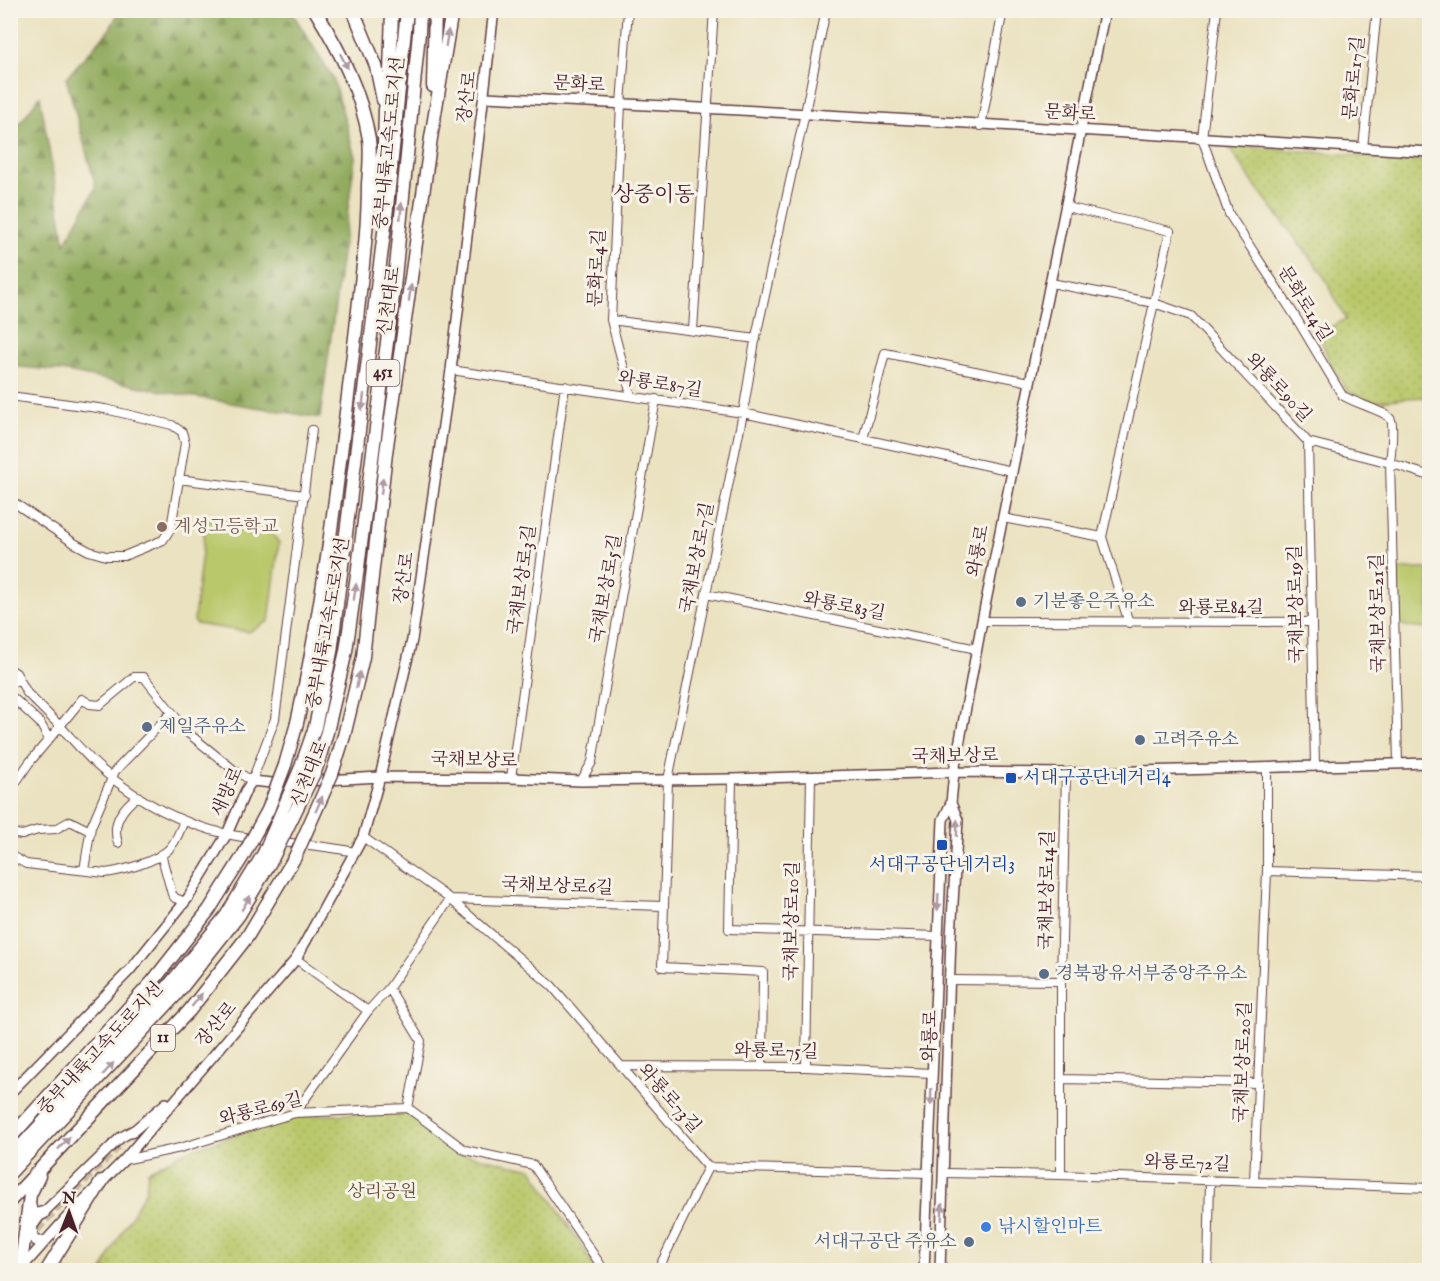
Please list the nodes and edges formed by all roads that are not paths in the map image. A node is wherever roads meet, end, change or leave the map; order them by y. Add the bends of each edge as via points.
1 (315, 10) edge
2 (353, 10) edge
3 (392, 10) edge
4 (407, 10) edge
5 (420, 10) edge
6 (435, 10) edge
7 (452, 10) edge
8 (628, 10) edge
9 (714, 10) edge
10 (826, 10) edge
11 (1003, 10) edge
12 (1105, 10) edge
13 (1217, 10) edge
14 (1377, 10) edge
15 (495, 13) edge
16 (485, 97) junction
17 (621, 104) junction
18 (708, 108) junction
19 (384, 110) junction
20 (806, 113) junction
21 (981, 126) junction
22 (1081, 132) junction
23 (431, 138) junction
24 (1202, 138) junction
25 (1363, 148) junction
26 (1430, 152) edge
27 (1066, 207) junction
28 (368, 227) junction
29 (1051, 283) junction
30 (1154, 303) junction
31 (611, 320) junction
32 (693, 330) junction
33 (755, 341) junction
34 (451, 370) junction
35 (1030, 382) junction
36 (565, 386) junction
37 (631, 395) junction
38 (10, 396) edge
39 (656, 399) junction
40 (742, 413) junction
41 (312, 430) dead end
42 (863, 439) junction
43 (1308, 442) junction
44 (1390, 463) junction
45 (1012, 471) junction
46 (1430, 476) edge
47 (178, 478) junction
48 (305, 495) junction
49 (10, 500) edge
50 (1003, 518) junction
51 (1102, 537) junction
52 (706, 594) junction
53 (982, 621) junction
54 (1312, 622) junction
55 (1129, 623) junction
56 (976, 649) junction
57 (10, 669) edge
58 (19, 679) junction
59 (10, 684) edge
60 (10, 695) edge
61 (172, 712) junction
62 (60, 726) junction
63 (49, 739) junction
64 (1398, 762) junction
65 (1430, 763) edge
66 (1315, 765) junction
67 (1267, 767) junction
68 (954, 772) junction
69 (1066, 773) junction
70 (811, 776) junction
71 (380, 777) junction
72 (511, 778) junction
73 (113, 779) junction
74 (732, 779) junction
75 (668, 780) junction
76 (252, 781) junction
77 (581, 781) junction
78 (10, 790) edge
79 (138, 796) junction
80 (951, 803) junction
81 (184, 821) junction
82 (90, 831) junction
83 (10, 834) edge
84 (227, 834) junction
85 (363, 837) junction
86 (118, 843) dead end
87 (355, 852) junction
88 (161, 854) junction
89 (10, 855) edge
90 (268, 856) junction
91 (84, 870) junction
92 (1267, 871) junction
93 (1430, 876) edge
94 (450, 898) junction
95 (185, 902) junction
96 (663, 906) junction
97 (808, 932) junction
98 (937, 936) junction
99 (296, 959) junction
100 (950, 980) junction
101 (1061, 981) junction
102 (389, 988) junction
103 (368, 1011) junction
104 (621, 1066) junction
105 (762, 1067) junction
106 (806, 1067) junction
107 (932, 1073) junction
108 (1061, 1078) junction
109 (1258, 1083) junction
110 (189, 1084) junction
111 (10, 1094) edge
112 (408, 1108) junction
113 (295, 1113) junction
114 (134, 1130) junction
115 (10, 1138) edge
116 (122, 1142) tunnel mouth
117 (10, 1158) edge
118 (124, 1160) junction
119 (45, 1163) junction
120 (708, 1167) junction
121 (10, 1173) edge
122 (928, 1173) junction
123 (944, 1173) junction
124 (1060, 1175) junction
125 (1210, 1180) junction
126 (102, 1181) junction
127 (1254, 1182) junction
128 (1430, 1188) edge
129 (10, 1202) edge
130 (29, 1203) junction
131 (43, 1213) junction
132 (46, 1241) junction
133 (19, 1270) edge
134 (47, 1270) edge
135 (604, 1270) edge
136 (658, 1270) edge
137 (924, 1270) edge
138 (940, 1270) edge
139 (1208, 1270) edge

1 -> 28 highway, 신천대로 via 349,70 360,100 369,141
2 - 19 highway via 376,66
3 - 19 highway via 390,74
4 -> 90 highway, 중부내륙고속도로지선 / 451, bridge via 386,217 331,652 315,727
90 -> 5 highway, 중부내륙고속도로지선 / 451, bridge via 316,768 346,651 394,288
6 - 23 highway
23 -> 7 highway, 신천대로
8 - 17 street, 문화로4길
9 - 18 street
10 - 20 street, 국채보상로7길
11 - 21 street
12 - 22 main road, 와룡로
13 - 24 street
14 - 25 street, 문화로17길
15 - 16 main road, 장산로
16 - 17 main road, 문화로
16 - 34 main road, 장산로
17 - 18 main road, 문화로
17 - 31 street, 문화로4길
18 - 20 main road, 문화로
18 - 32 street
19 - 28 highway via 384,147
20 - 21 main road, 문화로
20 - 33 street, 국채보상로7길
21 - 22 main road, 문화로
22 - 24 main road, 문화로
22 - 27 main road, 와룡로
119 -> 23 highway, 신천대로 / 11, bridge via 189,1011 247,937 295,857 332,774 363,657 386,453
24 - 25 main road, 문화로
24 - 44 street, 문화로14길 via 1229,214 1342,395 1386,414 1391,420
25 - 26 main road, 문화로
27 - 29 main road, 와룡로
27 - 30 street via 1170,231
28 - 115 highway, 신천대로, bridge via 336,500 311,660 285,765 268,810 208,910 153,981
29 - 30 street, 와룡로90길
29 - 35 main road, 와룡로
30 - 43 street, 와룡로90길 via 1191,316
30 - 51 street
31 - 32 street
31 - 37 street, 문화로4길
32 - 33 street
33 - 40 street, 국채보상로7길
34 - 36 street, 와룡로87길
34 - 71 main road, 장산로 via 412,640
35 - 42 street via 885,353
35 - 45 main road, 와룡로
36 - 37 street, 와룡로87길
36 - 72 street, 국채보상로3길
37 - 39 street, 와룡로87길
38 - 47 street via 105,409 172,425 182,432 185,443
39 - 40 street, 와룡로87길
39 - 77 street, 국채보상로5길 via 592,762
40 - 42 street, 와룡로87길
40 - 52 street, 국채보상로7길
41 - 48 street, 새방로
42 - 45 street, 와룡로87길
43 - 44 street, 와룡로90길
43 - 54 street, 국채보상로19길
44 - 46 street, 와룡로90길
44 - 64 street, 국채보상로21길
45 - 50 main road, 와룡로
47 - 48 street
47 - 49 street via 171,528 163,540 124,556 89,551
48 - 76 street, 새방로 via 275,719
50 - 51 street, 와룡로
50 - 53 main road, 와룡로
51 - 55 street
52 - 56 street, 와룡로83길
52 - 75 street, 국채보상로7길
53 - 55 street, 와룡로84길
53 - 56 main road, 와룡로
54 - 55 street, 와룡로84길
54 - 66 street, 국채보상로19길
56 - 68 main road, 와룡로
57 - 58 street
58 - 59 street
58 - 62 street via 27,693
60 - 63 street via 40,723
61 - 62 street via 144,676 137,675 100,705 82,699
61 - 73 street via 128,756
61 - 76 street via 188,733
62 - 63 street
62 - 73 street
63 - 78 street
64 - 65 main road, 국채보상로
64 - 66 main road, 국채보상로
66 - 67 main road, 국채보상로
67 - 69 main road, 국채보상로
67 - 92 street, 국채보상로20길
68 - 69 main road, 국채보상로
68 - 70 main road, 국채보상로
68 - 80 main road, 와룡로
69 - 101 street, 국채보상로14길
70 - 74 main road, 국채보상로
70 - 97 street, 국채보상로10길
71 - 72 main road, 국채보상로
71 - 76 main road, 국채보상로
71 - 85 main road, 장산로
72 - 77 main road, 국채보상로
73 - 79 street
73 - 82 street
74 - 75 main road, 국채보상로
74 - 97 street via 729,929
75 - 77 main road, 국채보상로
75 - 96 street
76 - 84 main road, 새방로
79 - 81 street
79 - 86 street via 124,806 119,816 114,833
80 -> 98 main road, 와룡로 via 943,820
100 -> 80 main road, 와룡로 via 958,820
81 - 84 street
81 - 88 street via 168,850
82 - 83 street via 70,821 56,829
82 - 91 street
84 - 87 street
84 - 95 main road, 새방로
85 - 87 main road, 장산로
85 - 94 street, 와룡로73길
87 - 99 main road, 장산로
88 - 91 street via 114,872
88 - 95 street via 172,894
89 - 91 street via 26,864
90 - 117 highway, 중부내륙고속도로지선 / 451 via 226,916 165,989
121 -> 90 highway, 중부내륙고속도로지선 / 451 via 175,996 239,915
92 - 93 street
92 - 109 street, 국채보상로20길
94 - 96 street, 국채보상로6길
94 - 102 street
94 - 104 street, 와룡로73길 via 552,986
95 - 111 main road, 새방로 via 130,970
96 - 105 street via 662,966 763,972
97 - 98 street
97 - 106 street, 국채보상로10길
98 - 107 main road, 와룡로
99 - 103 street
99 - 110 main road, 장산로
100 - 101 street
100 - 123 main road, 와룡로
101 - 108 street, 국채보상로14길
102 - 103 street
102 - 112 street via 421,1041
103 - 113 street
104 - 105 street, 와룡로75길
104 - 120 street, 와룡로73길
105 - 106 street, 와룡로75길
106 - 107 street, 와룡로75길
107 -> 122 main road, 와룡로
108 - 109 street
108 - 124 street, 국채보상로14길
109 - 127 street, 국채보상로20길
110 - 114 main road, 장산로
110 - 118 main road, 장산로
112 - 113 street, 와룡로69길
112 - 135 street via 465,1150 533,1165
113 - 118 street, 와룡로69길 via 180,1148
114 - 116 main road, 장산로
114 - 131 main road via 120,1138
118 - 126 main road, 장산로
119 - 129 highway, 신천대로 / 11
119 - 130 highway
120 - 122 street
120 - 136 street
122 - 137 main road, 와룡로
123 - 124 street, 와룡로72길
138 -> 123 main road, 와룡로
124 - 125 street, 와룡로72길
125 - 127 street, 와룡로72길
125 - 139 street
126 - 132 main road, 장산로
126 - 134 highway
127 - 128 street, 와룡로72길
130 - 131 highway via 35,1215
130 - 133 highway
131 - 132 main road via 32,1227 33,1238
132 - 133 main road, 장산로

